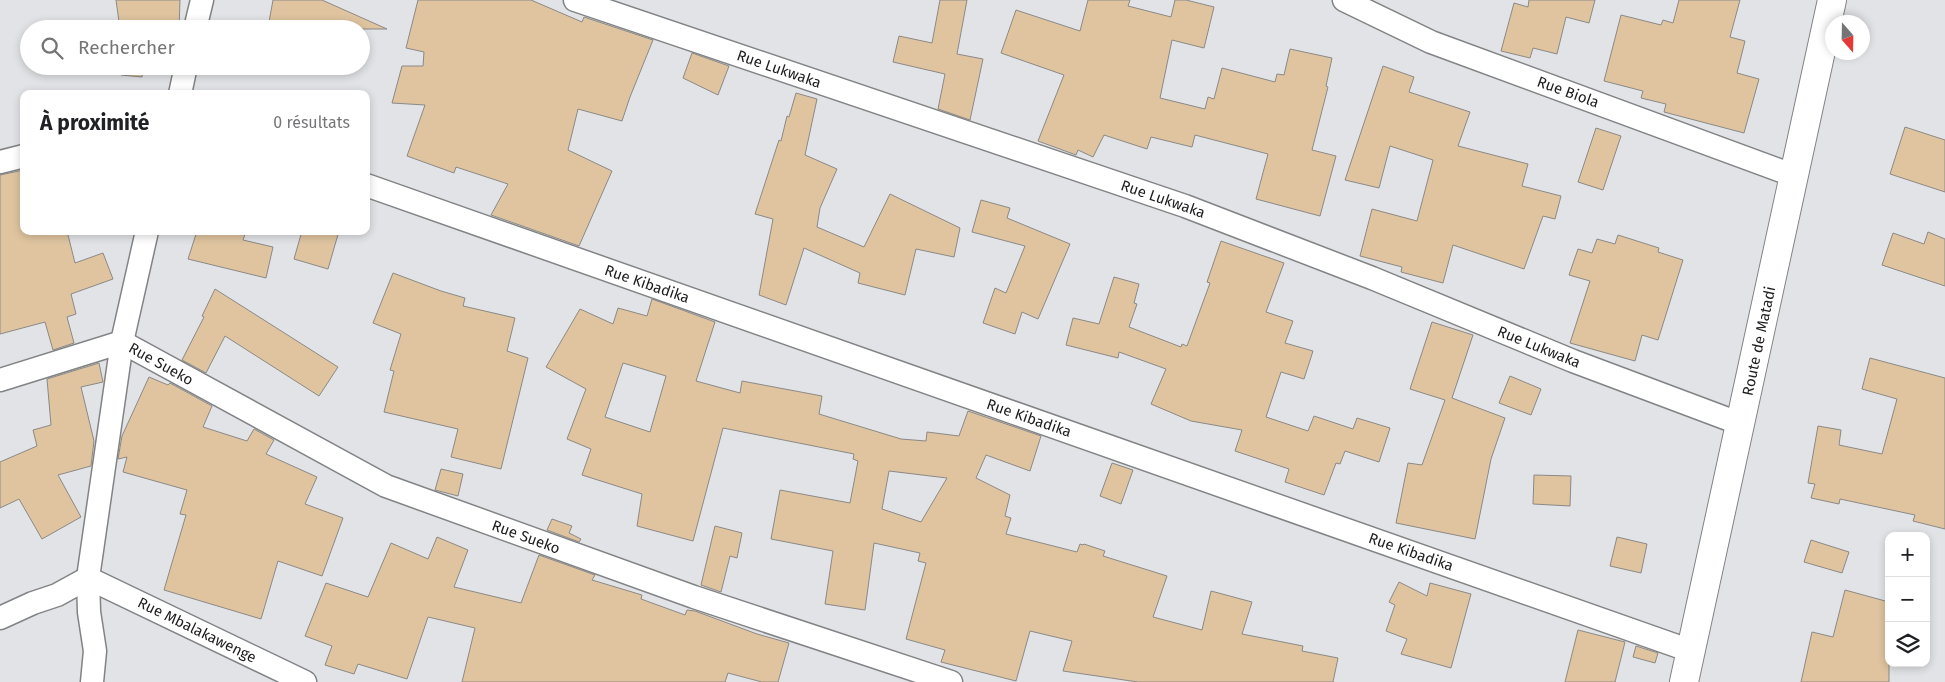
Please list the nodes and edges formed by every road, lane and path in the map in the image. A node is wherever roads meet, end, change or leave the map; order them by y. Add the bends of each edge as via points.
1 (202, 0) edge
2 (575, 0) edge
3 (1344, 0) edge
4 (1832, 0) edge
5 (197, 20) edge
6 (184, 75) edge
7 (181, 90) edge
8 (20, 157) edge
9 (0, 162) edge
10 (1796, 176) junction
11 (370, 186) edge
12 (147, 235) edge
13 (122, 342) junction
14 (0, 380) edge
15 (1741, 424) junction
16 (88, 578) junction
17 (0, 618) edge
18 (1691, 651) junction
19 (92, 682) edge
20 (305, 682) edge
21 (951, 682) edge
22 (1684, 682) edge

1 - 5 street
2 - 15 street, Rue Lukwaka via 1185,206 1372,278 1573,362
3 - 10 street, Rue Biola via 1430,42
4 - 10 highway, Route de Matadi
6 - 7 street
8 - 9 street
10 - 15 highway, Route de Matadi
11 - 18 street, Rue Kibadika
12 - 13 street
13 - 14 street
13 - 16 street
13 - 21 street, Rue Sueko via 386,486 694,597
15 - 18 highway, Route de Matadi
16 - 17 street via 57,595
16 - 19 street via 95,651
16 - 20 street, Rue Mbalakawenge
18 - 22 highway, Route de Matadi

